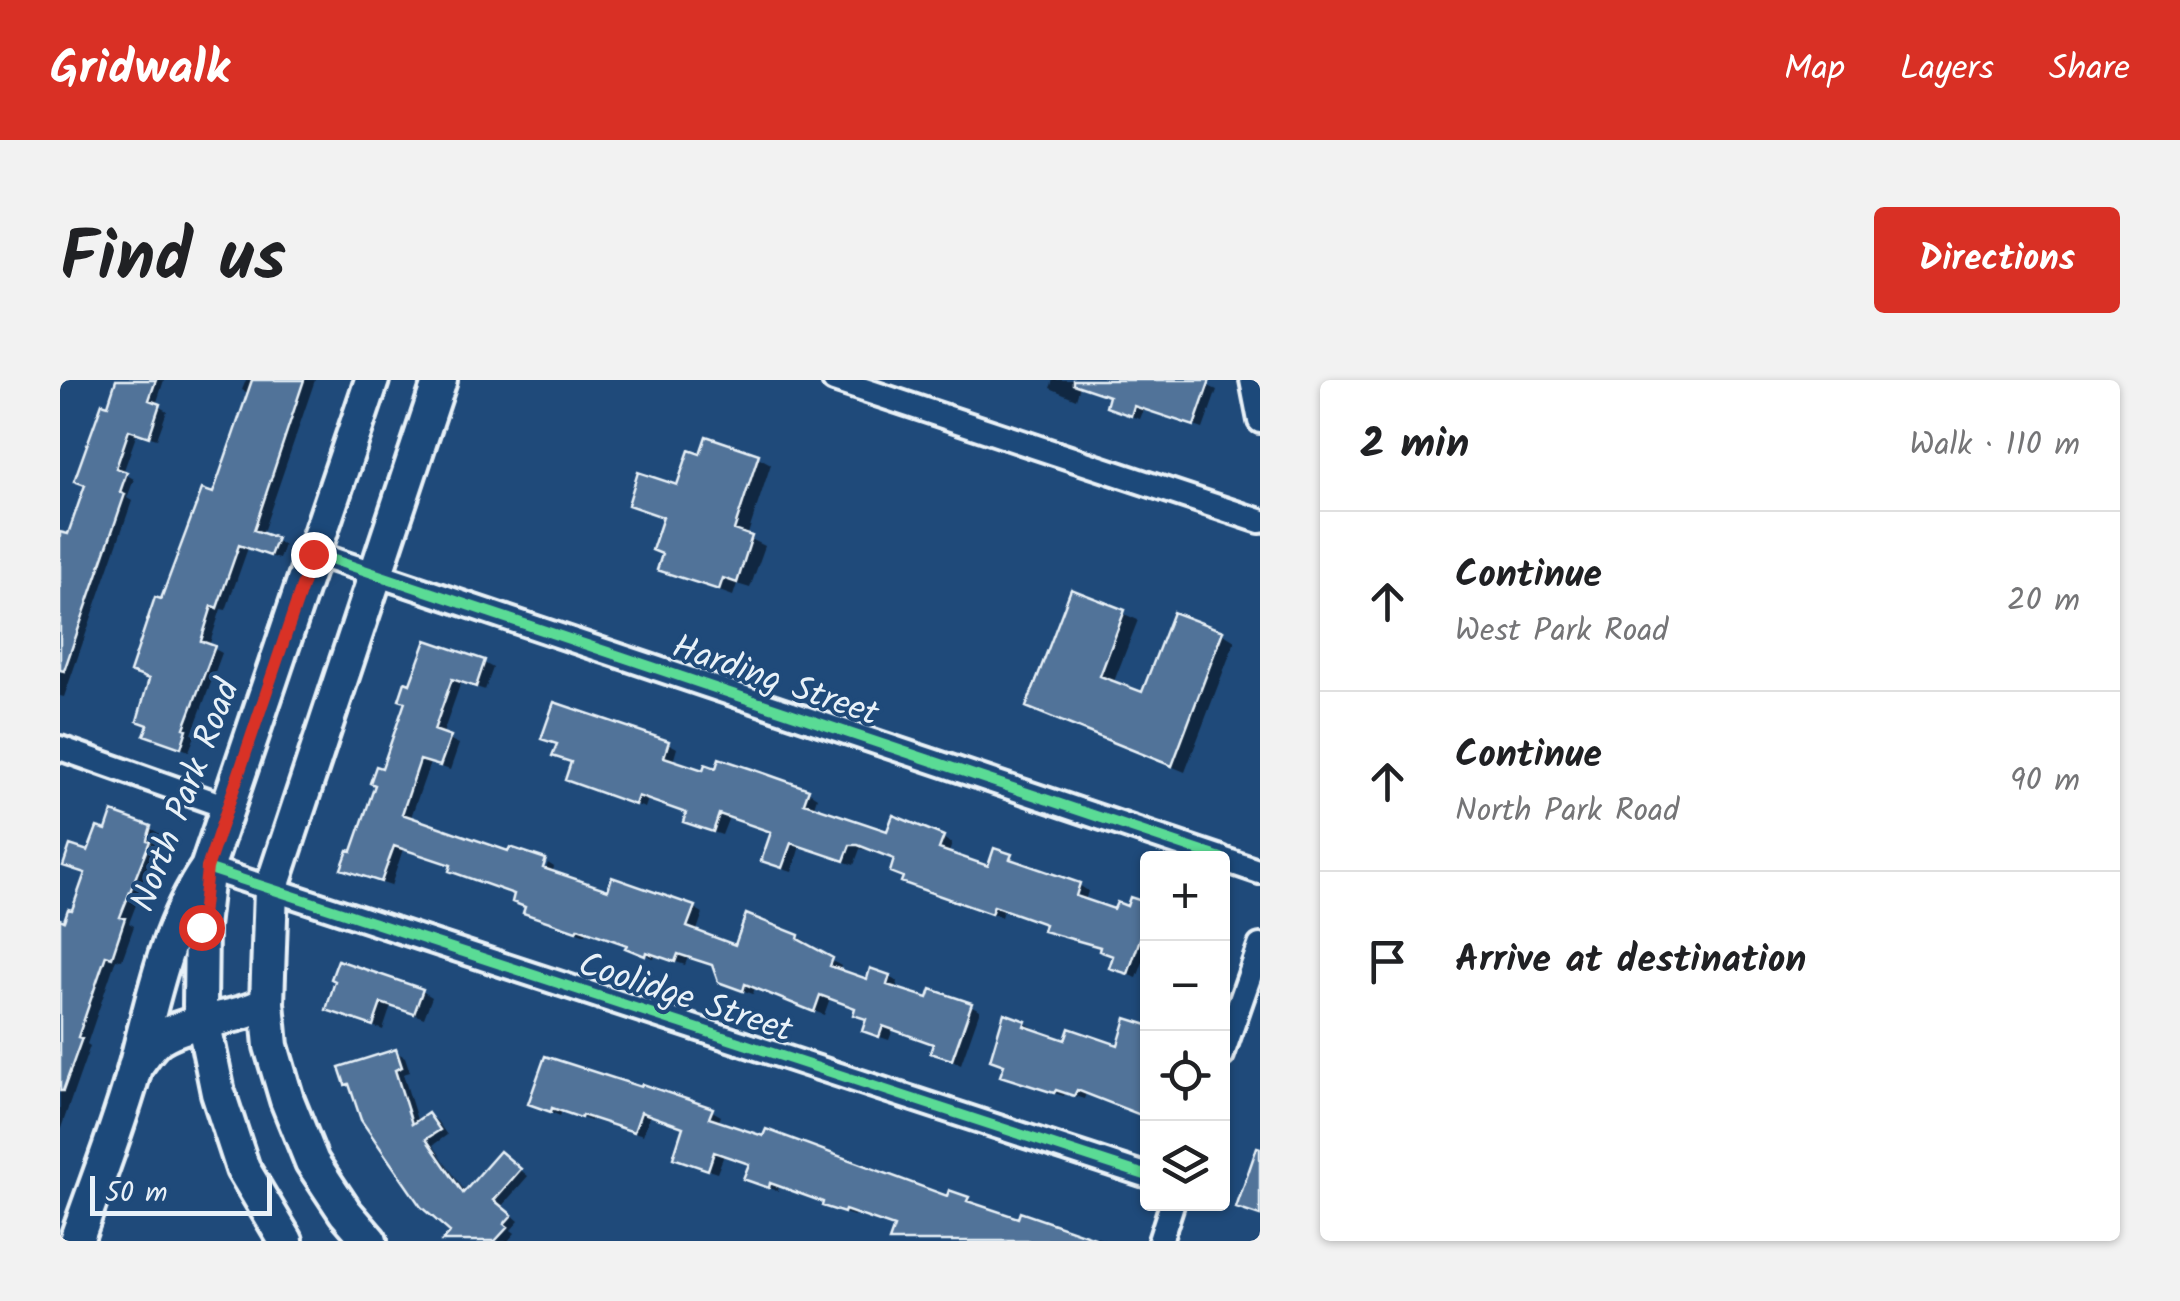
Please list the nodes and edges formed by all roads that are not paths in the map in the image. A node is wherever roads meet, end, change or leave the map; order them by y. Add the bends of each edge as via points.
1 (372, 380) edge
2 (440, 380) edge
3 (834, 380) edge
4 (1252, 380) edge
5 (1260, 420) edge
6 (1260, 522) edge
7 (313, 554) junction
8 (376, 574) junction
9 (60, 748) edge
10 (227, 807) junction
11 (1198, 851) edge
12 (1230, 862) edge
13 (207, 868) junction
14 (1260, 872) edge
15 (271, 890) junction
16 (1260, 946) edge
17 (266, 1004) junction
18 (204, 1024) junction
19 (1230, 1031) edge
20 (135, 1067) junction
21 (1140, 1173) edge
22 (1170, 1211) edge
23 (76, 1241) edge
24 (286, 1241) edge
25 (370, 1241) edge
26 (1160, 1241) edge

1 - 7 street, North Park Road
2 - 8 street
3 - 6 street
4 - 5 street
7 - 8 street, Harding Street
7 - 10 street, North Park Road
8 - 11 street, Harding Street
8 - 15 street
9 - 10 street
10 - 13 street, North Park Road
12 - 14 street, Harding Street
13 - 15 street, Coolidge Street
13 - 18 street
13 - 20 street, North Park Road via 186,898
15 - 17 street
15 - 21 street, Coolidge Street
16 - 19 street
17 - 18 street
17 - 25 street via 271,1046 298,1132
18 - 20 street via 160,1038
18 - 24 street via 243,1168
20 - 23 street, North Park Road
22 - 26 street

